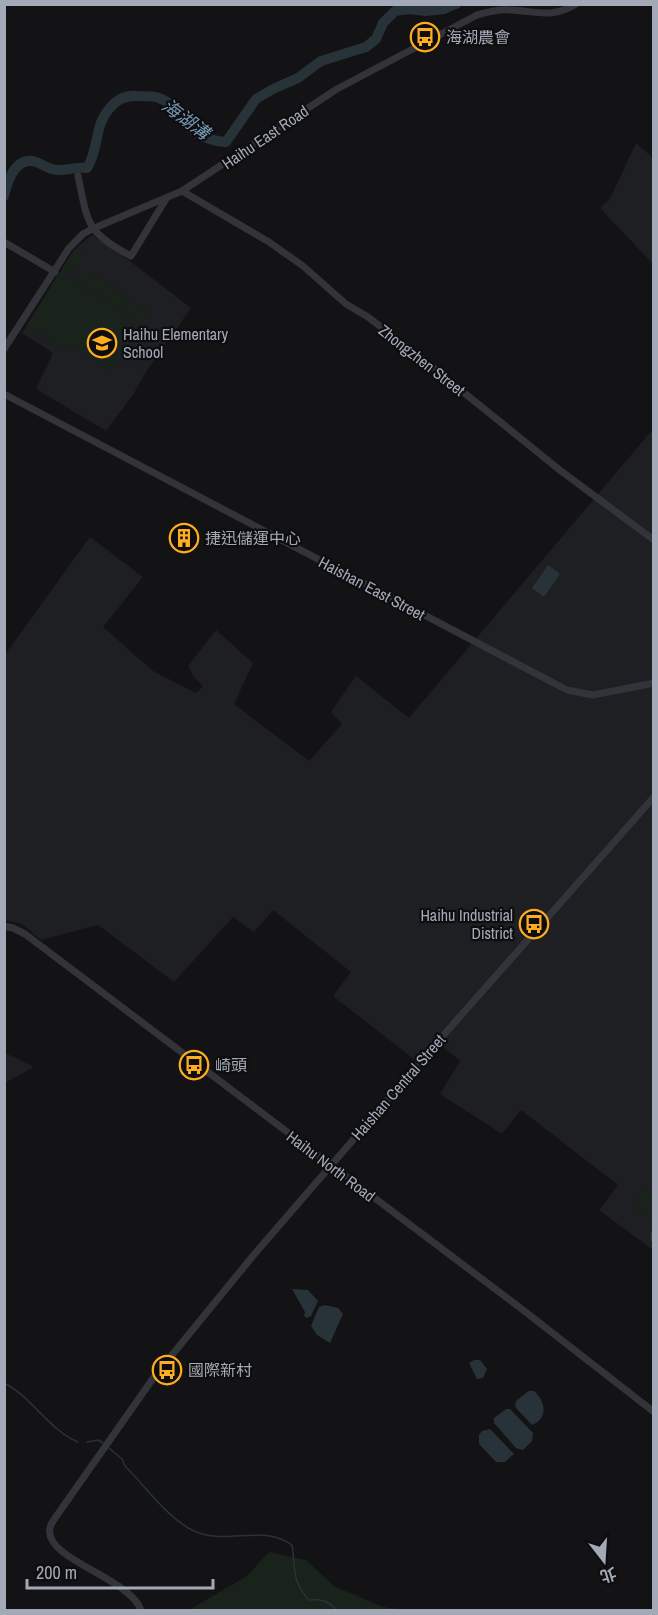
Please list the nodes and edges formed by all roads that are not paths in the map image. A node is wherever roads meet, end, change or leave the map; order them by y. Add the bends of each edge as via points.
1 (576, 4) edge
2 (78, 176) dead end
3 (183, 191) junction
4 (166, 199) junction
5 (92, 229) junction
6 (4, 242) edge
7 (55, 272) junction
8 (4, 349) edge
9 (4, 394) edge
10 (654, 540) edge
11 (654, 683) edge
12 (654, 797) edge
13 (4, 926) edge
14 (331, 1166) junction
15 (654, 1412) edge
16 (141, 1611) edge

1 - 3 street, Haihu East Road via 555,14 510,10 477,15 337,89
2 - 5 street
3 - 4 street, Haihu East Road
3 - 10 street, Zhongzhen Street via 303,266 346,304 368,317
4 - 5 street, Haihu East Road
4 - 5 street via 131,256
5 - 7 street, Haihu East Road via 75,241
6 - 7 street
7 - 8 street, Haihu East Road
9 - 11 street, Haishan East Street via 567,690 593,695
12 - 14 street, Haishan Central Street
13 - 14 street, Haihu North Road via 25,934
14 - 15 street, Haihu North Road
14 - 16 street, Haishan Central Street via 154,1377 50,1528 57,1547 116,1583 130,1594

